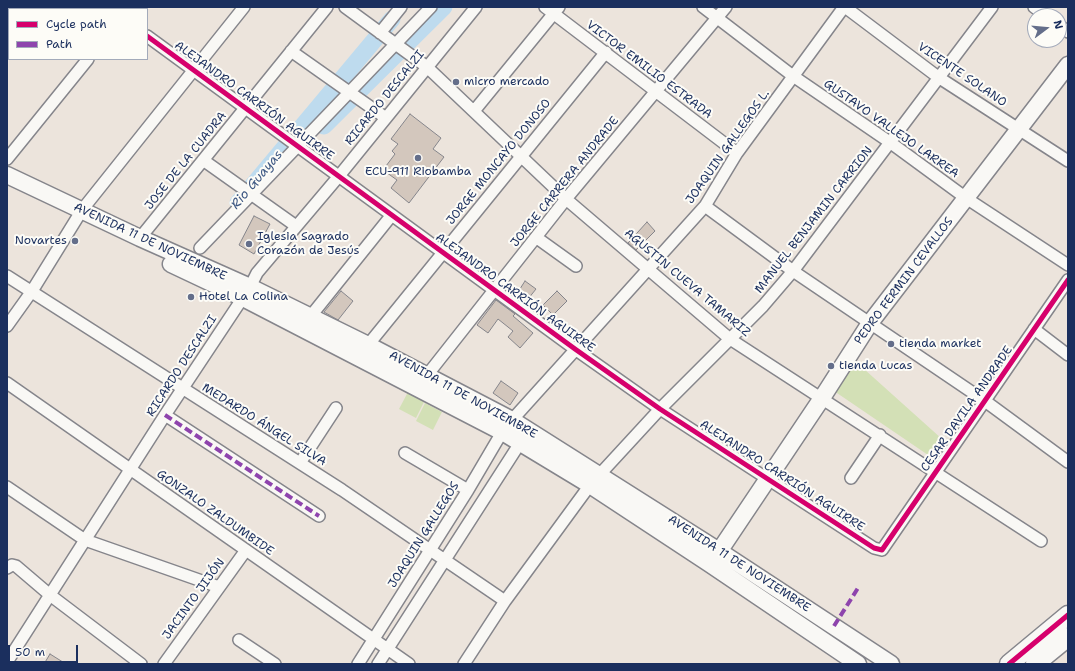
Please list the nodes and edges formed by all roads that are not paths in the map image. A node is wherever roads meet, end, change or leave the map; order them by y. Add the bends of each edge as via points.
1 (244, 7) edge
2 (327, 7) edge
3 (345, 7) edge
4 (401, 7) edge
5 (426, 7) edge
6 (431, 7) edge
7 (476, 7) edge
8 (703, 7) edge
9 (726, 7) edge
10 (845, 7) edge
11 (992, 7) edge
12 (552, 9) edge
13 (717, 18) junction
14 (380, 32) junction
15 (148, 37) edge
16 (291, 51) junction
17 (606, 52) junction
18 (87, 60) edge
19 (1068, 65) edge
20 (427, 67) junction
21 (193, 70) junction
22 (793, 76) junction
23 (938, 77) junction
24 (656, 91) junction
25 (246, 107) junction
26 (474, 111) junction
27 (386, 118) junction
28 (1019, 129) junction
29 (891, 143) junction
30 (737, 153) junction
31 (521, 156) junction
32 (7, 159) edge
33 (203, 160) junction
34 (1068, 161) edge
35 (7, 175) edge
36 (339, 176) junction
37 (7, 186) edge
38 (966, 198) junction
39 (566, 199) junction
40 (705, 206) junction
41 (80, 214) junction
42 (391, 216) junction
43 (296, 226) junction
44 (140, 238) junction
45 (538, 238) junction
46 (442, 253) junction
47 (1068, 265) edge
48 (576, 266) dead end
49 (647, 269) junction
50 (793, 271) junction
51 (7, 276) edge
52 (1068, 280) edge
53 (494, 290) junction
54 (32, 291) junction
55 (246, 293) junction
56 (310, 317) junction
57 (870, 323) junction
58 (7, 326) edge
59 (1034, 329) junction
60 (730, 338) junction
61 (368, 345) junction
62 (575, 349) junction
63 (1068, 355) edge
64 (428, 374) junction
65 (7, 382) edge
66 (182, 389) junction
67 (822, 398) junction
68 (985, 401) junction
69 (336, 408) dead end
70 (660, 409) junction
71 (165, 415) junction
72 (508, 426) junction
73 (880, 435) junction
74 (520, 443) junction
75 (405, 453) dead end
76 (1068, 462) edge
77 (300, 463) junction
78 (130, 470) junction
79 (936, 471) junction
80 (851, 478) dead end
81 (595, 480) junction
82 (768, 480) junction
83 (7, 487) edge
84 (468, 490) junction
85 (319, 516) dead end
86 (85, 540) junction
87 (1041, 541) dead end
88 (429, 549) junction
89 (246, 550) junction
90 (719, 550) junction
91 (882, 550) joint
92 (446, 561) junction
93 (710, 564) junction
94 (7, 567) edge
95 (219, 587) junction
96 (50, 595) junction
97 (505, 601) junction
98 (1068, 615) edge
99 (834, 626) junction
100 (1068, 637) edge
101 (239, 640) dead end
102 (373, 640) junction
103 (824, 641) junction
104 (387, 650) junction
105 (7, 662) edge
106 (141, 664) edge
107 (164, 664) edge
108 (275, 664) edge
109 (358, 664) edge
110 (378, 664) edge
111 (409, 664) edge
112 (464, 664) edge
113 (858, 664) edge
114 (891, 664) edge
115 (1009, 664) edge
116 (1035, 664) edge

1 - 21 street
2 - 16 street, JOSE DE LA CUADRA
3 - 14 street, AGUSTIN CUEVA TAMARIZ
4 - 14 street
5 - 6 street via 200,248
7 - 20 street, RICARDO DESCALZI
8 - 13 street, GUSTAVO VALLEJO LARREA
9 - 13 street, JORGE CARRERA ANDRADE
10 - 22 street, JOAQUIN GALLEGOS L.
10 - 23 street, VICENTE SOLANO
11 - 23 street, MANUEL BENJAMIN CARRION
12 - 17 street, VICTOR EMILIO ESTRADA
12 - 26 street
13 - 22 street, GUSTAVO VALLEJO LARREA
13 - 24 street, JORGE CARRERA ANDRADE
14 - 20 street, AGUSTIN CUEVA TAMARIZ
15 - 21 street, ALEJANDRO CARRIÓN AGUIRRE
16 - 25 street, JOSE DE LA CUADRA
16 - 27 street
17 - 24 street, VICTOR EMILIO ESTRADA
17 - 31 street, JORGE MONCAYO DONOSO
18 - 32 street
19 - 28 street, PEDRO FERMIN CEVALLOS
20 - 26 street, AGUSTIN CUEVA TAMARIZ
20 - 27 street, RICARDO DESCALZI
21 - 25 street, ALEJANDRO CARRIÓN AGUIRRE
21 - 41 street
22 - 29 street, GUSTAVO VALLEJO LARREA
22 - 30 street, JOAQUIN GALLEGOS L.
23 - 28 street, VICENTE SOLANO
23 - 29 street, MANUEL BENJAMIN CARRION
24 - 30 street, VICTOR EMILIO ESTRADA
24 - 39 street, JORGE CARRERA ANDRADE
25 - 33 street, JOSE DE LA CUADRA
25 - 36 street, ALEJANDRO CARRIÓN AGUIRRE
26 - 31 street, AGUSTIN CUEVA TAMARIZ
27 - 36 street, RICARDO DESCALZI
28 - 34 street, VICENTE SOLANO
28 - 38 street, PEDRO FERMIN CEVALLOS
29 - 38 street, GUSTAVO VALLEJO LARREA
29 - 50 street, MANUEL BENJAMIN CARRION
30 - 40 street, JOAQUIN GALLEGOS L.
31 - 39 street, AGUSTIN CUEVA TAMARIZ
31 - 46 street, JORGE MONCAYO DONOSO
33 - 43 street
33 - 44 street, JOSE DE LA CUADRA
35 - 41 street, AVENIDA 11 DE NOVIEMBRE
36 - 42 street, ALEJANDRO CARRIÓN AGUIRRE
36 - 43 street, RICARDO DESCALZI
37 - 41 street, AVENIDA 11 DE NOVIEMBRE
38 - 47 street, GUSTAVO VALLEJO LARREA
38 - 57 street, PEDRO FERMIN CEVALLOS
39 - 45 street, JORGE CARRERA ANDRADE
39 - 49 street, AGUSTIN CUEVA TAMARIZ
40 - 49 street, JOAQUIN GALLEGOS L.
40 - 50 street
41 - 44 street, AVENIDA 11 DE NOVIEMBRE
41 - 54 street
41 - 55 street, AVENIDA 11 DE NOVIEMBRE
42 - 46 street, ALEJANDRO CARRIÓN AGUIRRE
42 - 56 street
43 - 55 street, RICARDO DESCALZI via 259,271
44 - 55 street, AVENIDA 11 DE NOVIEMBRE
45 - 48 street
45 - 53 street, JORGE CARRERA ANDRADE
46 - 53 street, ALEJANDRO CARRIÓN AGUIRRE
46 - 61 street, JORGE MONCAYO DONOSO
49 - 60 street, AGUSTIN CUEVA TAMARIZ
49 - 62 street, JOAQUIN GALLEGOS L.
50 - 57 street
50 - 60 street, MANUEL BENJAMIN CARRION via 763,306
51 - 54 street, MEDARDO ÁNGEL SILVA
52 - 59 street, CESAR DAVILA ANDRADE
53 - 62 street, ALEJANDRO CARRIÓN AGUIRRE
53 - 64 street, JORGE CARRERA ANDRADE
54 - 58 street
54 - 66 street, MEDARDO ÁNGEL SILVA
55 - 56 street, AVENIDA 11 DE NOVIEMBRE
55 - 66 street, RICARDO DESCALZI
55 - 72 street, AVENIDA 11 DE NOVIEMBRE
56 - 61 street, AVENIDA 11 DE NOVIEMBRE
57 - 67 street, PEDRO FERMIN CEVALLOS
57 - 68 street
59 - 63 street
59 - 68 street, CESAR DAVILA ANDRADE
60 - 67 street, AGUSTIN CUEVA TAMARIZ
60 - 70 street, MANUEL BENJAMIN CARRION
61 - 64 street, AVENIDA 11 DE NOVIEMBRE
62 - 70 street, ALEJANDRO CARRIÓN AGUIRRE
62 - 72 street, JOAQUIN GALLEGOS L.
64 - 72 street, AVENIDA 11 DE NOVIEMBRE
65 - 78 street, GONZALO ZALDUMBIDE
66 - 71 street, RICARDO DESCALZI
66 - 77 street, MEDARDO ÁNGEL SILVA
67 - 73 street, AGUSTIN CUEVA TAMARIZ
67 - 82 street, PEDRO FERMIN CEVALLOS
68 - 76 street
68 - 79 street, CESAR DAVILA ANDRADE
69 - 77 street
70 - 81 street, MANUEL BENJAMIN CARRION
70 - 82 street, ALEJANDRO CARRIÓN AGUIRRE
71 - 78 street, RICARDO DESCALZI
71 - 85 street
72 - 74 street, AVENIDA 11 DE NOVIEMBRE
72 - 81 street, AVENIDA 11 DE NOVIEMBRE
72 - 84 street, JOAQUIN GALLEGOS
73 - 79 street, AGUSTIN CUEVA TAMARIZ
73 - 80 street
74 - 81 street, AVENIDA 11 DE NOVIEMBRE
74 - 92 street
75 - 84 street
77 - 88 street, MEDARDO ÁNGEL SILVA
78 - 86 street, RICARDO DESCALZI
78 - 89 street, GONZALO ZALDUMBIDE
79 - 87 street, AGUSTIN CUEVA TAMARIZ
79 - 91 street, CESAR DAVILA ANDRADE
81 - 90 street, AVENIDA 11 DE NOVIEMBRE
81 - 93 street, AVENIDA 11 DE NOVIEMBRE
81 - 97 street, MANUEL BENJAMIN CARRION
82 - 90 street, PEDRO FERMIN CEVALLOS
82 - 91 street, ALEJANDRO CARRIÓN AGUIRRE via 874,548
83 - 86 street
84 - 88 street, JOAQUIN GALLEGOS
86 - 95 street
86 - 96 street, RICARDO DESCALZI
88 - 92 street, MEDARDO ÁNGEL SILVA
88 - 102 street, JOAQUIN GALLEGOS
89 - 95 street, JACINTO JIJÓN
89 - 102 street, GONZALO ZALDUMBIDE
90 - 93 street, PEDRO FERMIN CEVALLOS
90 - 99 street, AVENIDA 11 DE NOVIEMBRE
92 - 97 street, MEDARDO ÁNGEL SILVA
92 - 104 street
93 - 103 street, AVENIDA 11 DE NOVIEMBRE
94 - 96 street via 12,564 16,566
95 - 107 street, JACINTO JIJÓN
96 - 105 street, RICARDO DESCALZI
96 - 106 street
97 - 112 street, MANUEL BENJAMIN CARRION
98 - 115 main road
99 - 103 street
99 - 114 street, AVENIDA 11 DE NOVIEMBRE
100 - 116 main road
101 - 108 street
102 - 104 street, GONZALO ZALDUMBIDE
102 - 109 street, JOAQUIN GALLEGOS
103 - 113 street, AVENIDA 11 DE NOVIEMBRE
104 - 110 street
104 - 111 street, GONZALO ZALDUMBIDE

